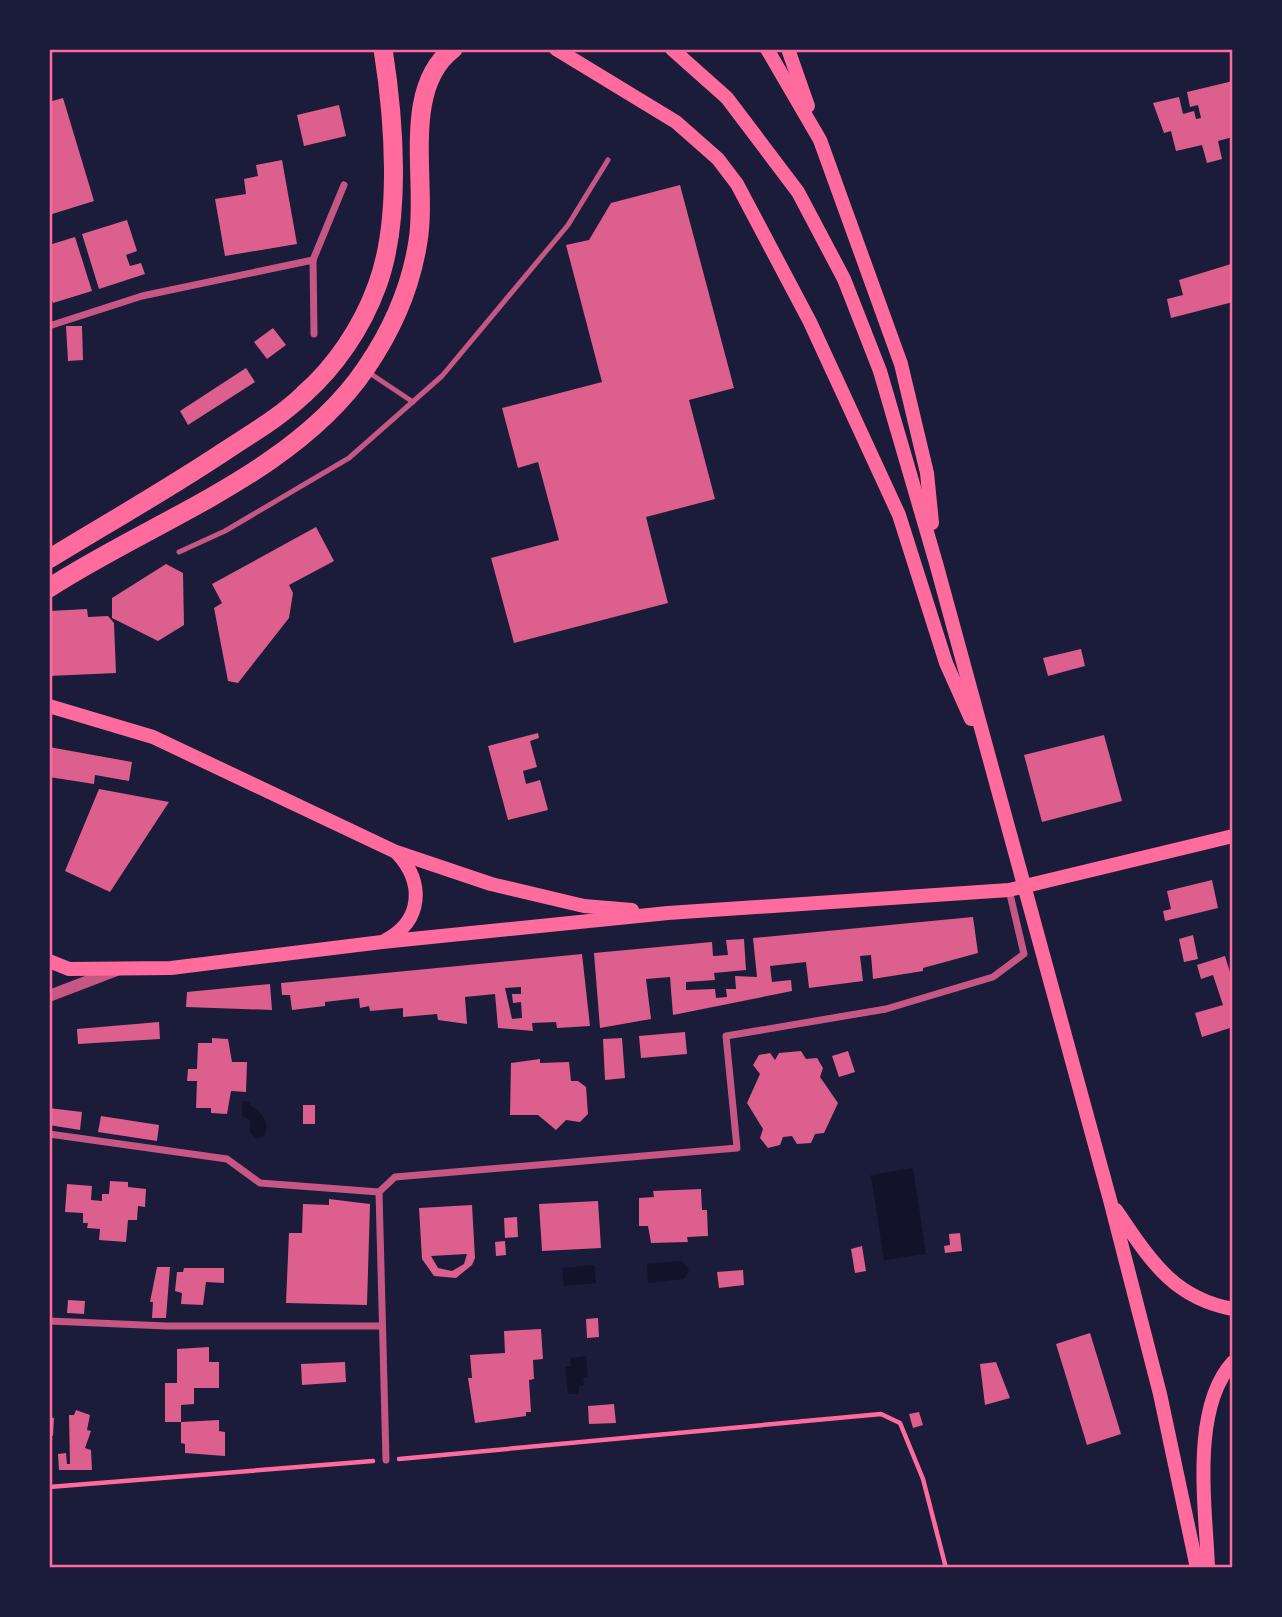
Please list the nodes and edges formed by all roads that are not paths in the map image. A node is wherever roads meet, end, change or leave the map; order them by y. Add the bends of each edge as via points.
1 (383, 49) edge
2 (453, 49) edge
3 (556, 49) edge
4 (672, 49) edge
5 (767, 49) edge
6 (788, 49) edge
7 (820, 141) junction
8 (608, 160) dead end
9 (344, 185) dead end
10 (313, 260) junction
11 (49, 326) edge
12 (314, 334) dead end
13 (365, 370) junction
14 (412, 402) junction
15 (179, 552) dead end
16 (49, 559) edge
17 (936, 563) junction
18 (49, 588) edge
19 (50, 705) edge
20 (990, 762) junction
21 (1233, 836) edge
22 (396, 852) junction
23 (1009, 890) junction
24 (668, 913) junction
25 (382, 942) junction
26 (49, 961) edge
27 (121, 969) junction
28 (49, 996) edge
29 (49, 1134) edge
30 (379, 1192) junction
31 (1110, 1200) junction
32 (1233, 1309) edge
33 (49, 1321) edge
34 (382, 1326) junction
35 (1233, 1362) edge
36 (386, 1460) road end
37 (1197, 1568) edge
38 (1208, 1568) edge

1 - 16 highway via 390,118 389,225 378,284 345,346 325,373 277,416
2 - 13 highway via 435,69 424,98 419,240 410,279
3 - 20 main road via 676,122 710,150 737,184 810,322 885,482 946,663
4 - 17 main road via 727,98 772,155 838,268 891,405
5 - 7 main road
6 - 7 main road
7 - 17 main road via 901,364 927,473
8 - 14 lane via 568,225 442,376
9 - 10 street
10 - 11 street via 142,296
10 - 12 street
13 - 14 lane
13 - 18 highway via 327,414 275,455
14 - 15 lane via 349,458 225,531
17 - 20 main road
19 - 22 main road via 153,737
20 - 31 main road
21 - 23 main road
22 - 24 main road via 491,884 584,906
22 - 25 main road via 414,876 418,896 413,916 400,932
23 - 24 main road
23 - 30 street via 1024,954 993,977 886,1009 726,1035 737,1148 395,1177
24 - 25 main road
25 - 27 main road via 172,968
26 - 27 main road via 69,969
27 - 28 street
29 - 30 street via 227,1159 260,1182
30 - 34 street
31 - 32 main road via 1155,1268 1207,1304
31 - 37 main road via 1160,1394
33 - 34 street
34 - 36 street
35 - 38 main road via 1213,1399 1204,1443

